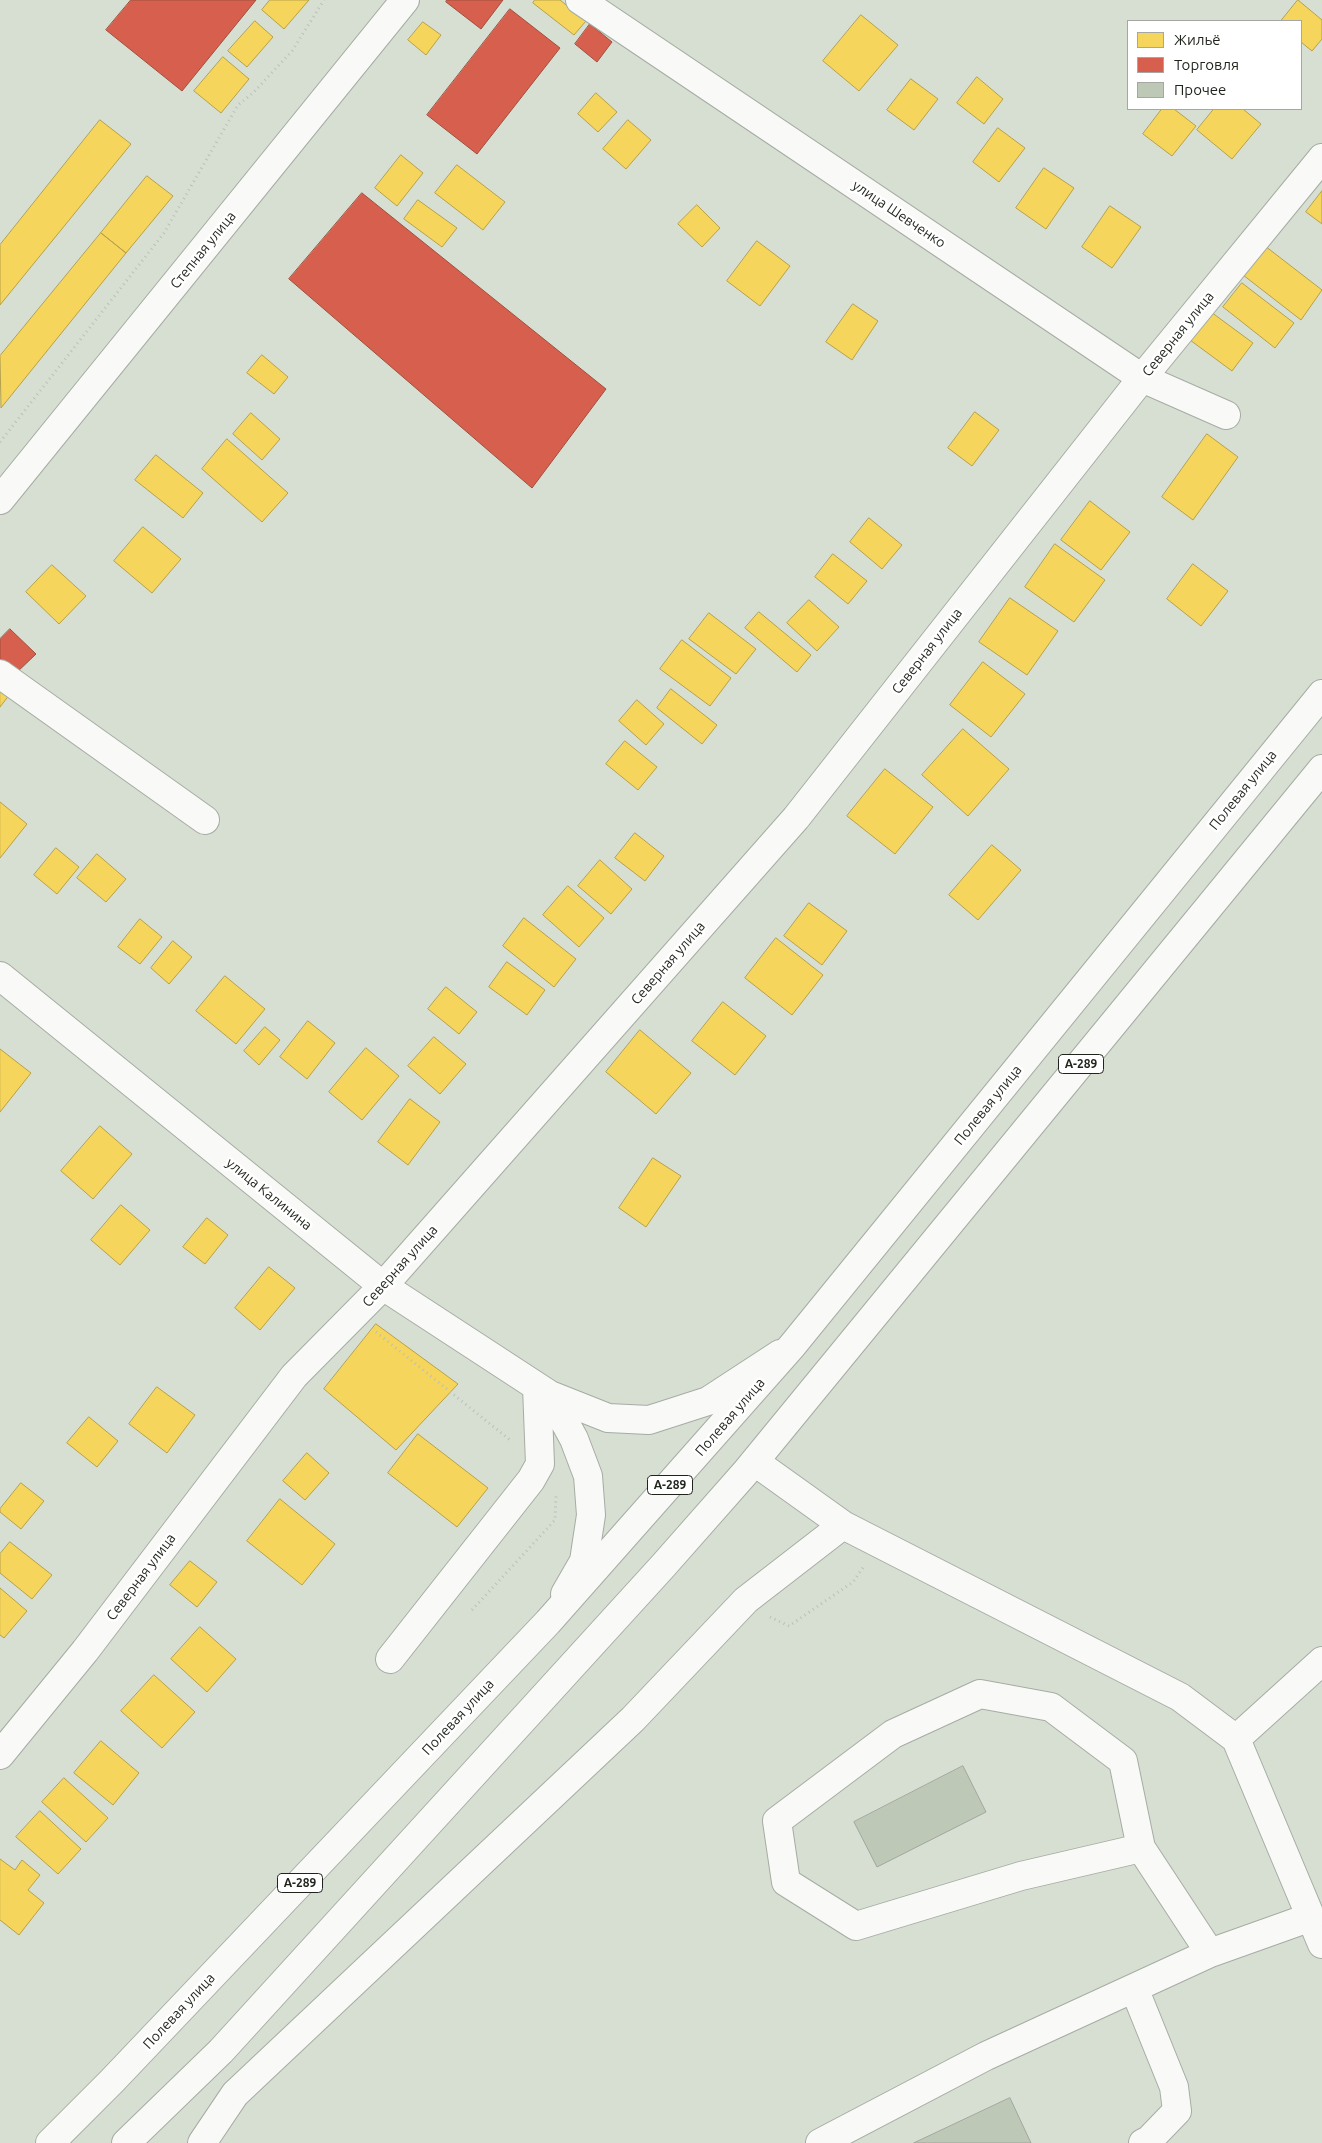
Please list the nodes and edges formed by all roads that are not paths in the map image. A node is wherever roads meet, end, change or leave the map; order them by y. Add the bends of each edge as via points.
1 (406, 0) edge
2 (580, 0) edge
3 (1322, 158) edge
4 (1142, 378) junction
5 (1226, 415) dead end
6 (0, 500) edge
7 (0, 674) edge
8 (1322, 694) edge
9 (1322, 769) edge
10 (205, 820) dead end
11 (0, 976) edge
12 (383, 1286) junction
13 (792, 1346) junction
14 (544, 1391) junction
15 (755, 1462) junction
16 (843, 1525) junction
17 (548, 1622) junction
18 (390, 1659) dead end
19 (1322, 1660) edge
20 (1236, 1739) junction
21 (0, 1755) edge
22 (1141, 1848) junction
23 (1311, 1917) junction
24 (1322, 1944) edge
25 (1210, 1953) junction
26 (1134, 1988) junction
27 (50, 2143) edge
28 (126, 2143) edge
29 (202, 2143) edge
30 (820, 2143) edge
31 (1143, 2143) edge

1 - 6 main road, Степная улица
2 - 4 main road, улица Шевченко
3 - 4 main road, Северная улица
4 - 5 main road, улица Шевченко
4 - 12 main road, Северная улица via 796,818
7 - 10 main road
8 - 13 main road, Полевая улица / А-289
9 - 15 main road, А-289
11 - 12 main road, улица Калинина
12 - 14 main road, улица Калинина
12 - 21 main road, Северная улица via 294,1376 85,1651
13 - 14 main road, А-289 via 708,1401 649,1420 608,1418
13 - 17 main road, Полевая улица / А-289
14 - 17 main road, А-289 via 574,1438 588,1476 592,1516 584,1560
14 - 18 main road via 540,1464 531,1480
15 - 16 main road
15 - 28 main road, А-289 via 221,2051
16 - 20 main road via 1180,1697
16 - 29 main road via 746,1600 633,1719 235,2094
17 - 27 main road, Полевая улица / А-289
19 - 20 main road
20 - 23 main road
22 - 22 main road via 1123,1761 1051,1707 980,1694 893,1734 777,1820 786,1882 856,1926 1021,1876
22 - 25 main road
23 - 24 main road
23 - 25 main road
25 - 26 main road
26 - 30 main road via 986,2056
26 - 31 main road via 1174,2087 1177,2111

